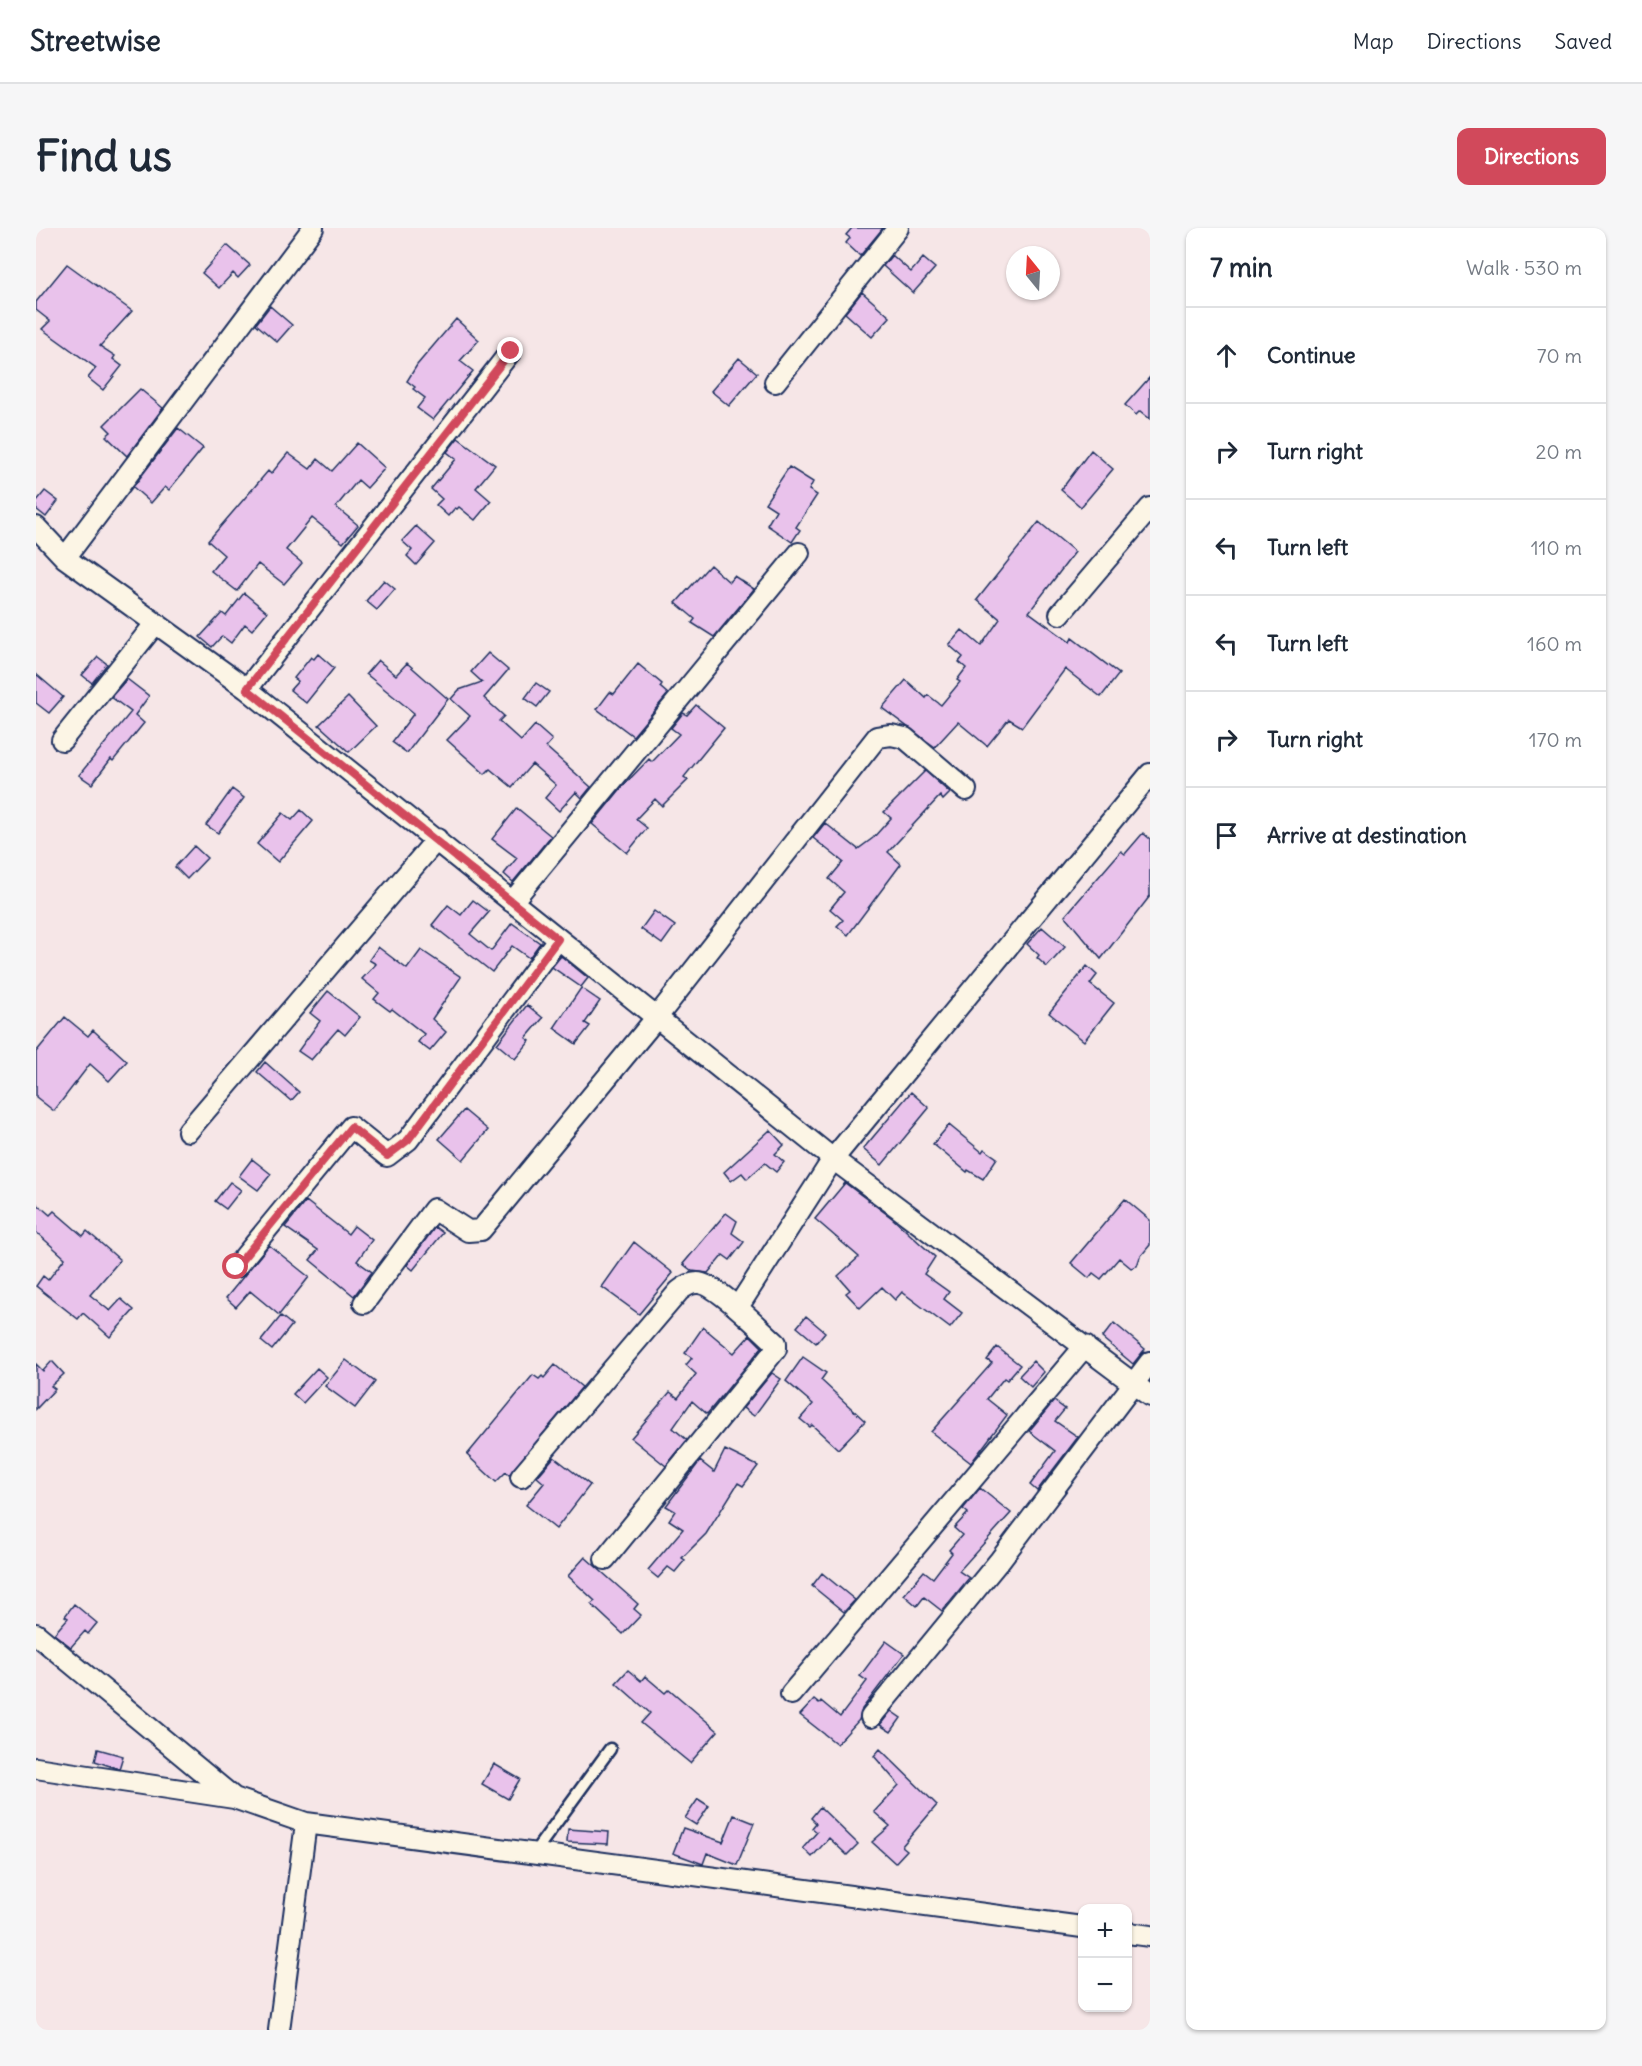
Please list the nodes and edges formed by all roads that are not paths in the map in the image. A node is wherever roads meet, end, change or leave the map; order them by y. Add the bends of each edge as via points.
1 (313, 228) edge
2 (898, 228) edge
3 (511, 351) dead end
4 (775, 382) dead end
5 (1150, 508) edge
6 (36, 527) edge
7 (799, 553) dead end
8 (65, 558) junction
9 (1060, 614) dead end
10 (155, 624) junction
11 (247, 689) junction
12 (62, 740) dead end
13 (1150, 774) edge
14 (966, 790) dead end
15 (437, 839) junction
16 (512, 902) junction
17 (558, 939) junction
18 (657, 1017) junction
19 (188, 1131) dead end
20 (833, 1159) junction
21 (236, 1267) dead end
22 (364, 1303) dead end
23 (738, 1307) junction
24 (1085, 1346) junction
25 (1150, 1362) edge
26 (1133, 1383) junction
27 (1150, 1396) edge
28 (521, 1477) dead end
29 (605, 1559) dead end
30 (36, 1634) edge
31 (791, 1694) dead end
32 (871, 1716) dead end
33 (610, 1749) dead end
34 (36, 1768) edge
35 (234, 1798) junction
36 (306, 1823) junction
37 (534, 1852) junction
38 (1078, 1926) edge
39 (1132, 1934) edge
40 (1150, 1936) edge
41 (279, 2030) edge

1 - 8 street
2 - 4 street
3 - 11 street
5 - 9 street
6 - 8 street
7 - 16 street
8 - 10 street
10 - 11 street
10 - 12 street
11 - 15 street
13 - 20 street
14 - 18 street via 905,738 877,737
15 - 16 street
15 - 19 street
16 - 17 street
17 - 18 street
17 - 21 street via 408,1140 387,1156 351,1127
18 - 20 street
18 - 22 street via 481,1230 468,1231 434,1209
20 - 23 street
20 - 24 street
23 - 28 street via 697,1282 679,1291
23 - 29 street via 776,1343 776,1349
24 - 26 street
24 - 31 street
25 - 26 street
26 - 27 street
26 - 32 street via 1000,1560
30 - 35 street
33 - 37 lane
34 - 35 street
35 - 36 street
36 - 37 street
36 - 41 street
37 - 38 street
39 - 40 street

